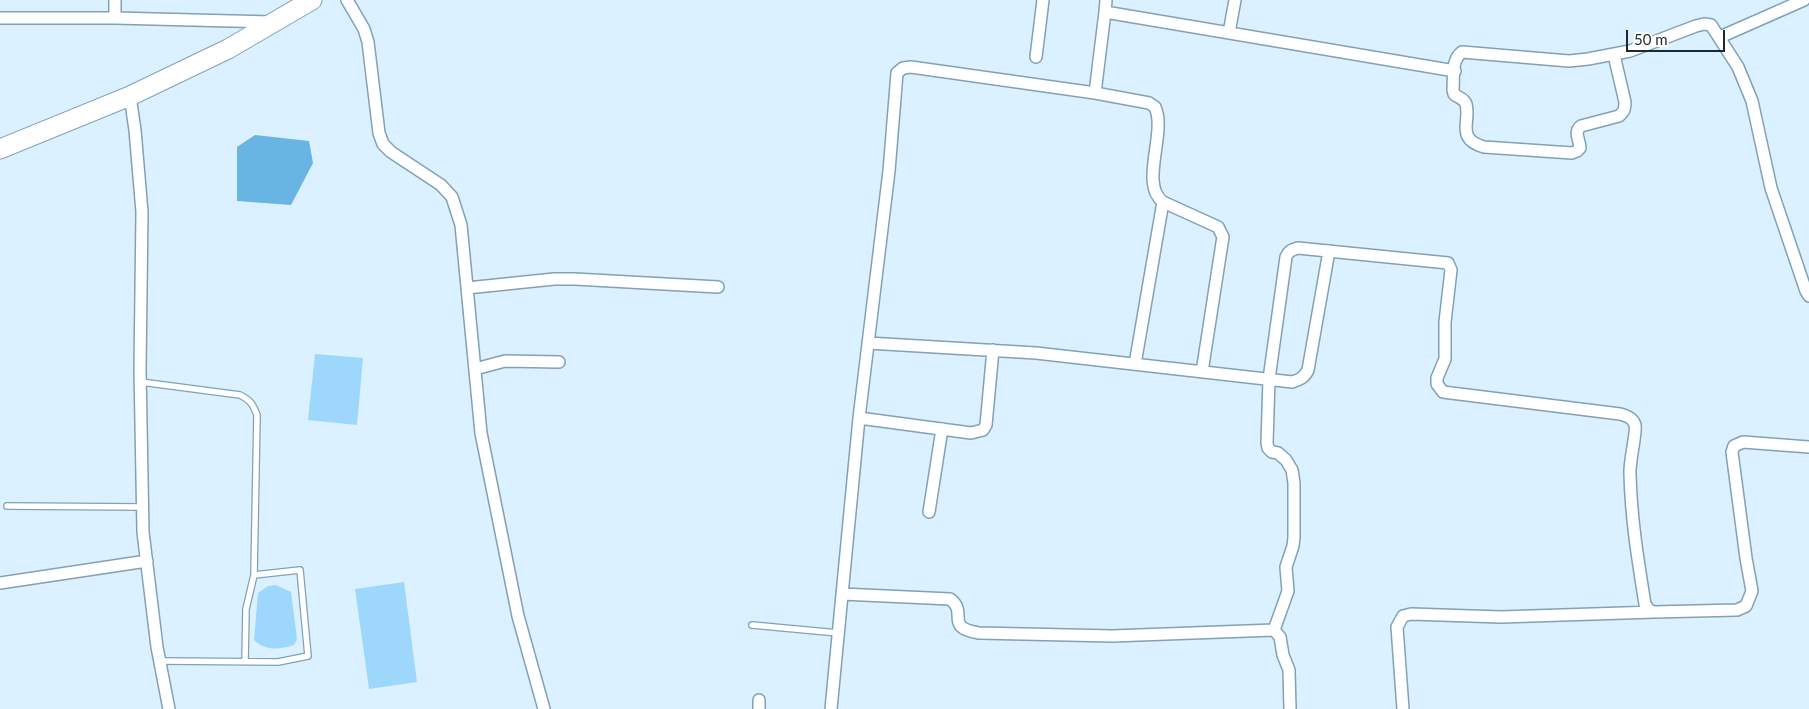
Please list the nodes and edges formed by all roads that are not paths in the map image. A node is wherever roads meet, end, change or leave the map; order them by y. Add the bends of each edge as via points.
1 (115, 0) edge
2 (312, 0) edge
3 (347, 0) edge
4 (1043, 0) edge
5 (1106, 0) edge
6 (1235, 0) edge
7 (1804, 0) edge
8 (1105, 12) junction
9 (0, 18) edge
10 (115, 18) junction
11 (275, 22) junction
12 (1228, 33) junction
13 (1720, 37) junction
14 (1614, 55) junction
15 (1036, 57) dead end
16 (1455, 71) junction
17 (1095, 93) junction
18 (130, 96) junction
19 (0, 148) edge
20 (1164, 202) junction
21 (1329, 251) junction
22 (718, 287) dead end
23 (467, 288) junction
24 (1809, 296) edge
25 (868, 343) junction
26 (994, 350) junction
27 (559, 362) dead end
28 (1135, 364) junction
29 (475, 370) junction
30 (1202, 372) junction
31 (1269, 379) junction
32 (140, 382) junction
33 (858, 418) junction
34 (942, 429) junction
35 (1809, 447) edge
36 (7, 506) dead end
37 (143, 507) junction
38 (929, 512) dead end
39 (147, 561) junction
40 (254, 574) junction
41 (0, 583) edge
42 (842, 594) junction
43 (1654, 612) junction
44 (752, 625) dead end
45 (1274, 630) junction
46 (838, 633) junction
47 (161, 661) junction
48 (245, 661) junction
49 (169, 709) edge
50 (544, 709) edge
51 (830, 709) edge
52 (1290, 709) edge
53 (1403, 709) edge

1 - 10 street
2 - 11 highway
3 - 23 street via 368,42 382,144 442,185 452,197 461,225
4 - 15 street
5 - 8 street
6 - 12 street
7 - 13 street
8 - 12 street
8 - 17 street
9 - 10 street
10 - 11 street
11 - 18 highway
12 - 16 street
13 - 14 street via 1711,26 1704,24
13 - 24 street via 1738,67 1752,101 1771,188
14 - 16 street via 1569,60 1462,52 1455,61
14 - 16 street via 1626,102 1624,112 1578,128 1580,148 1572,153 1476,145 1466,132 1465,103 1454,94
17 - 20 street via 1149,103 1155,107 1158,119 1154,186 1158,198
17 - 25 street via 911,67 897,73 889,171
18 - 19 highway
18 - 32 street via 142,212
20 - 28 street
20 - 30 street via 1218,227 1223,237
21 - 31 street via 1308,370 1305,376 1292,382
21 - 31 street via 1298,248 1288,252
21 - 43 street via 1448,263 1451,270 1445,316 1445,359 1437,378 1443,392 1620,414 1633,421 1636,428 1629,465 1632,522 1645,604
22 - 23 street via 575,279
23 - 29 street
25 - 26 street
25 - 33 street
26 - 28 street
26 - 34 street via 983,430 971,433
27 - 29 street via 505,361
28 - 30 street
29 - 50 street via 481,433 518,616
30 - 31 street
31 - 45 street via 1266,443 1272,452 1286,460 1294,483 1293,546 1286,567 1288,591
32 - 37 street
32 - 40 lane via 240,395 254,405 257,415
33 - 34 street
33 - 42 street
34 - 38 street
35 - 43 street via 1744,442 1734,446 1732,452 1752,583 1751,597 1746,606 1737,610
36 - 37 lane
37 - 39 street
39 - 41 street
39 - 47 street
40 - 48 lane via 246,609
40 - 48 lane via 300,570 308,656 278,662
42 - 45 street via 950,599 957,607 961,628 979,634 1102,636
42 - 46 street
43 - 53 street via 1501,617 1403,616 1398,627
44 - 46 lane
45 - 52 street via 1280,637 1289,670
46 - 51 street
47 - 48 lane
47 - 49 street

